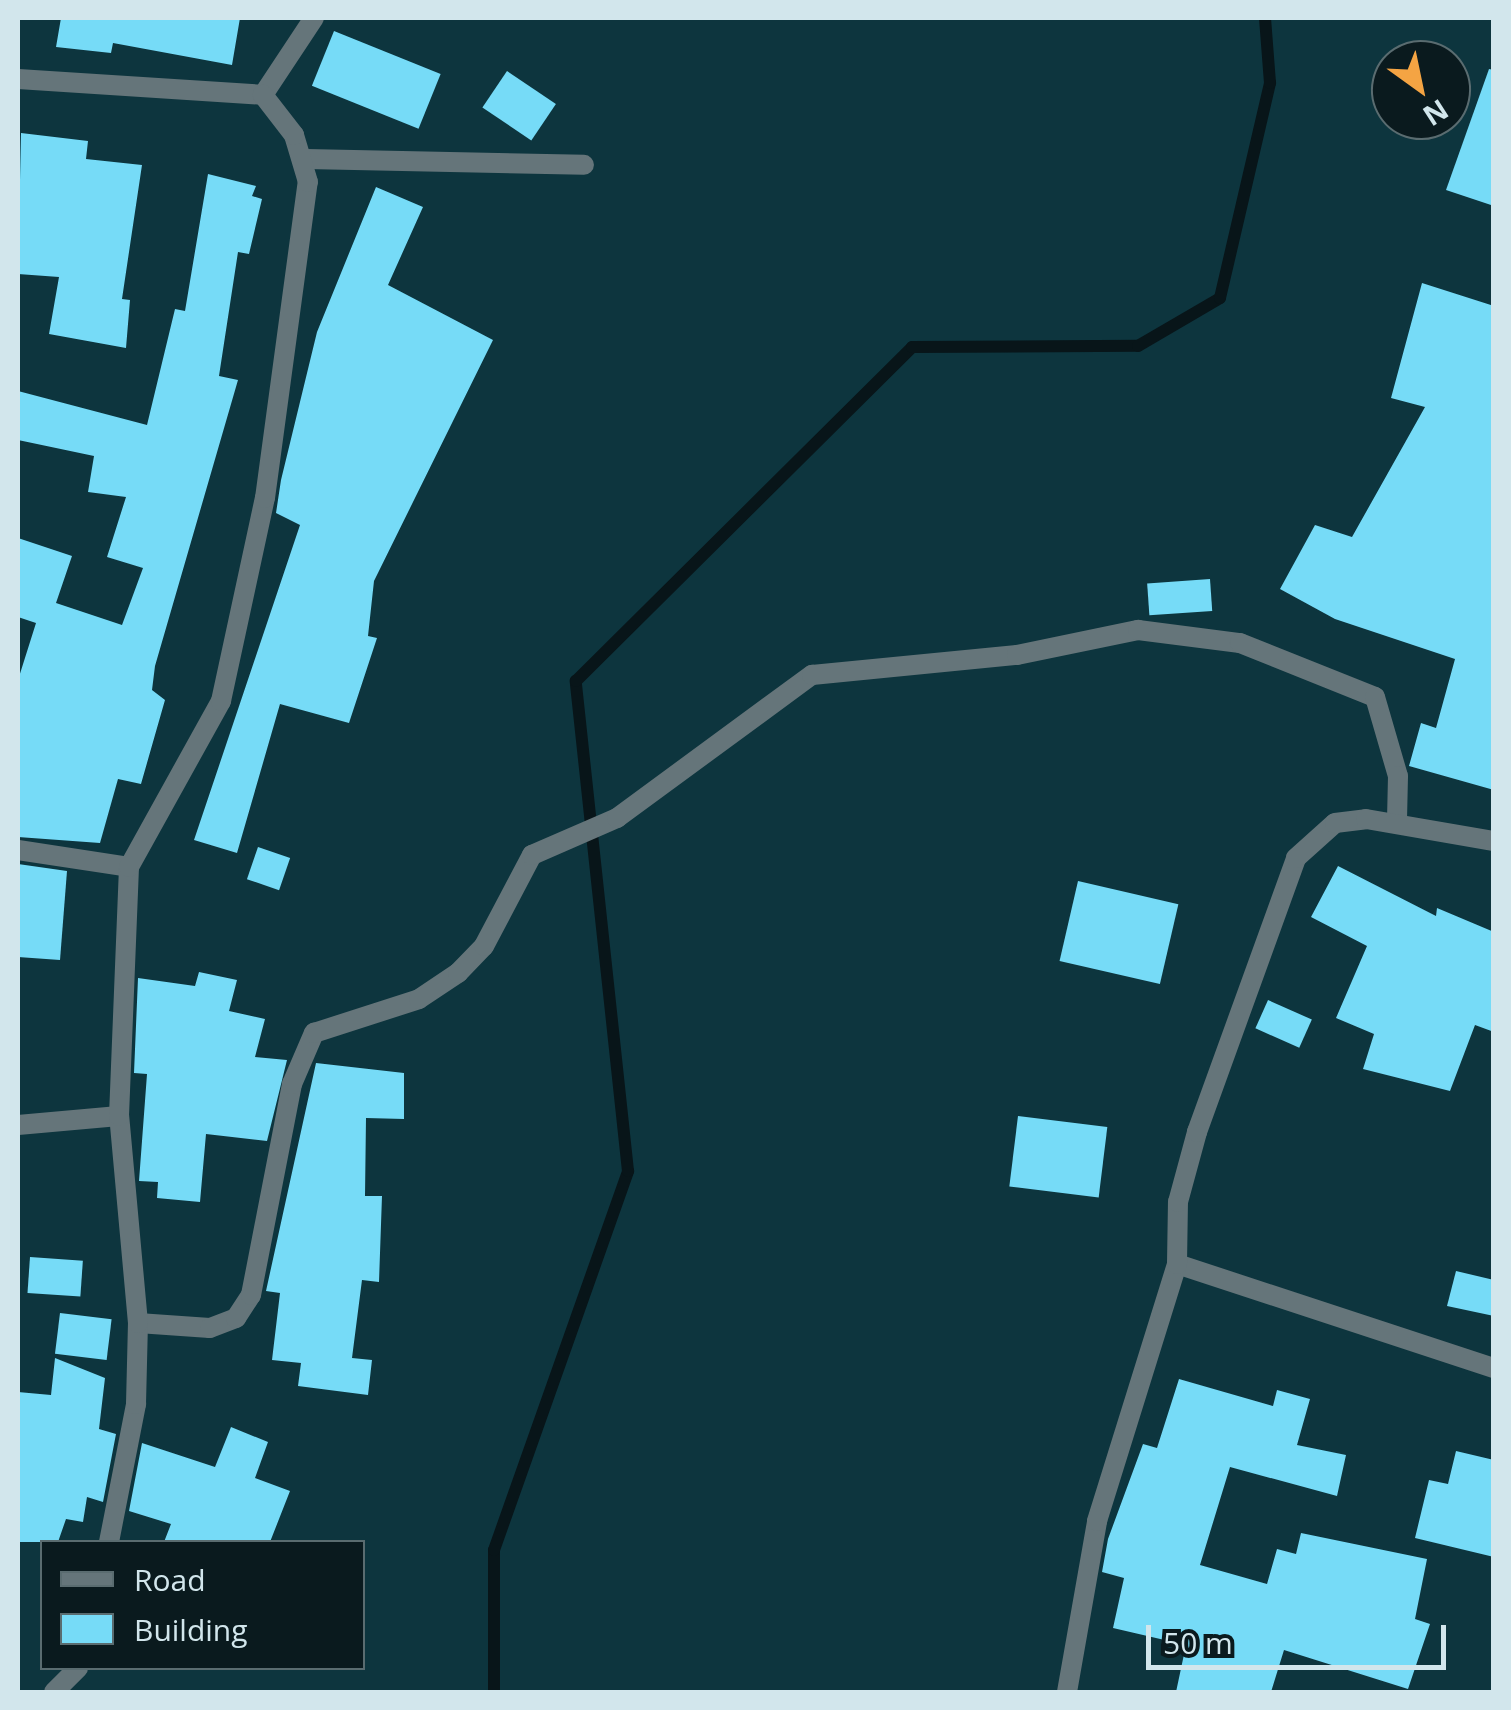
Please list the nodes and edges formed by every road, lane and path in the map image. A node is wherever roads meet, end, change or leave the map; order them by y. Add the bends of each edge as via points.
1 (314, 18) edge
2 (18, 79) edge
3 (263, 95) junction
4 (306, 159) junction
5 (584, 165) dead end
6 (1397, 821) junction
7 (1494, 841) edge
8 (18, 850) edge
9 (130, 868) junction
10 (119, 1116) junction
11 (18, 1125) edge
12 (1177, 1264) junction
13 (138, 1322) junction
14 (1494, 1368) edge
15 (109, 1540) edge
16 (76, 1670) edge
17 (57, 1692) edge
18 (1067, 1692) edge

1 - 3 street
2 - 3 street
3 - 4 street
4 - 5 street
4 - 9 street via 284,375 237,638 221,700
6 - 7 street
6 - 12 street via 1335,823 1296,858 1196,1132 1178,1202
6 - 13 street via 1398,776 1376,697 1240,643 1138,630 1018,656 812,675 617,818 532,855 484,946 458,973 418,998 314,1033 295,1070 250,1295 236,1318 210,1328
8 - 9 street
9 - 10 street
10 - 11 street
10 - 13 street
12 - 14 street
12 - 18 street via 1097,1521
13 - 15 street via 136,1404
16 - 17 street

